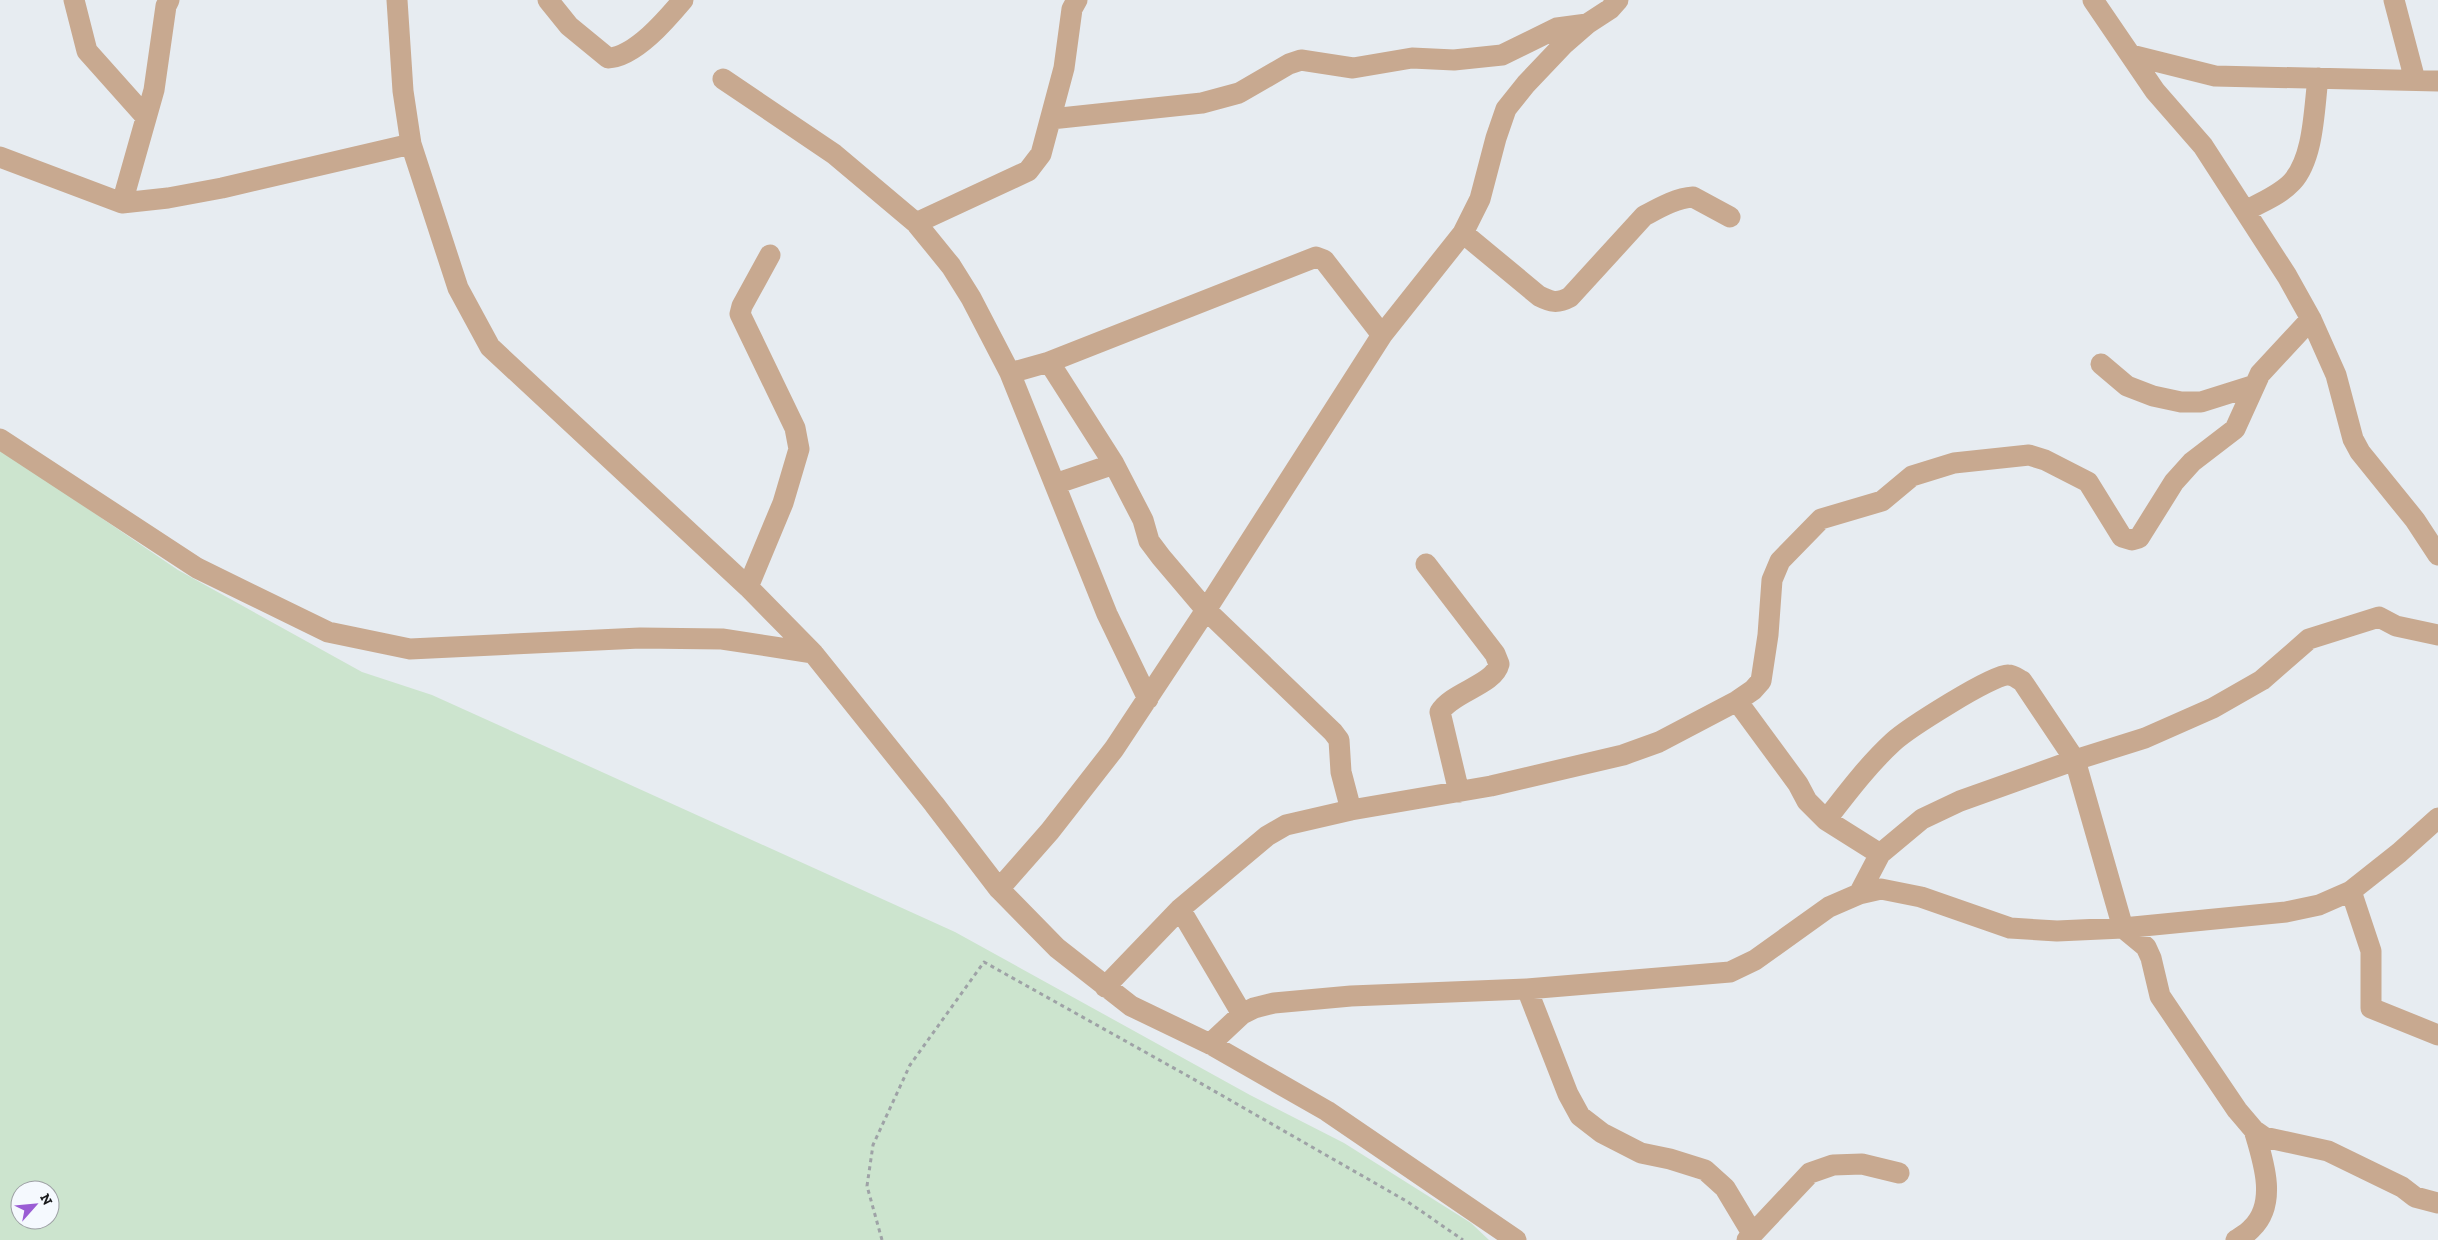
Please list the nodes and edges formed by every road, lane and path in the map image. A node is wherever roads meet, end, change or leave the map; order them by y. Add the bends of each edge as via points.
1 (74, 0) edge
2 (169, 0) edge
3 (397, 0) edge
4 (548, 0) edge
5 (683, 0) edge
6 (1076, 0) edge
7 (1618, 0) edge
8 (2092, 0) edge
9 (2394, 0) edge
10 (1587, 24) junction
11 (2131, 55) junction
12 (2318, 78) junction
13 (723, 80) dead end
14 (2415, 80) junction
15 (2438, 81) edge
16 (145, 116) junction
17 (1051, 119) junction
18 (411, 144) junction
19 (0, 157) edge
20 (122, 203) junction
21 (2246, 211) junction
22 (1730, 217) dead end
23 (916, 223) junction
24 (1463, 232) junction
25 (770, 256) dead end
26 (2311, 319) junction
27 (1382, 334) junction
28 (1049, 362) junction
29 (2101, 364) dead end
30 (1010, 373) junction
31 (2255, 385) junction
32 (0, 439) edge
33 (1114, 464) junction
34 (1055, 484) junction
35 (2438, 555) edge
36 (1426, 564) dead end
37 (748, 587) junction
38 (1206, 610) junction
39 (2438, 635) edge
40 (813, 653) junction
41 (1148, 699) junction
42 (1737, 700) junction
43 (2075, 760) junction
44 (1459, 792) junction
45 (1351, 810) junction
46 (2438, 818) edge
47 (1826, 820) junction
48 (1880, 854) junction
49 (999, 889) junction
50 (2351, 891) junction
51 (1859, 894) junction
52 (1180, 909) junction
53 (2123, 928) junction
54 (1105, 987) junction
55 (1527, 989) junction
56 (1242, 1014) junction
57 (2438, 1034) edge
58 (1210, 1044) junction
59 (2254, 1130) junction
60 (1899, 1173) dead end
61 (2438, 1203) edge
62 (1750, 1236) edge
63 (882, 1240) edge
64 (1463, 1240) edge
65 (1516, 1240) edge
66 (2236, 1240) edge

1 - 16 street via 87,51
2 - 16 street via 154,90
3 - 18 street via 403,91
4 - 5 street via 569,26 608,58 628,53 669,17
6 - 17 street
7 - 10 street
8 - 11 street
9 - 14 street
10 - 17 street via 1557,28 1502,55 1461,59 1412,58 1353,68 1301,60 1238,93 1202,103
10 - 24 street via 1526,84 1506,109 1480,199
11 - 12 street via 2215,76
11 - 21 street via 2155,92 2203,146
12 - 14 street
12 - 21 street via 2304,165 2282,191
13 - 23 street via 834,154
14 - 15 street
16 - 20 street
17 - 23 street via 1041,154 1028,171
18 - 20 street via 222,188
18 - 37 street via 458,288 490,347
19 - 20 street
21 - 26 street
22 - 24 street via 1693,197 1686,197 1644,216 1570,297 1561,302 1539,296
23 - 30 street via 951,266
24 - 27 street
25 - 37 street via 740,314 795,428 799,449 783,503
26 - 31 street via 2260,374
26 - 35 street via 2336,375 2357,445
27 - 28 street via 1324,260 1316,257
27 - 38 street
28 - 30 street
28 - 33 street
29 - 31 street via 2127,386 2180,402 2201,402
30 - 34 street
31 - 42 street via 2235,429 2192,462 2174,482 2139,538 2122,537 2085,480 2029,455 1954,463 1928,470 1912,476 1882,501 1821,519 1780,561 1772,580 1761,681
32 - 40 street via 197,568 328,632 410,649 658,638 722,639
33 - 34 street
33 - 38 street via 1143,520 1149,541
34 - 41 street via 1107,614
36 - 44 street via 1495,654 1499,664 1493,674 1440,712
37 - 40 street
38 - 41 street
38 - 45 street via 1339,740 1341,772
39 - 43 street via 2396,626 2379,617 2309,639 2262,680 2213,708 2145,738
40 - 49 street
41 - 49 street via 1062,816
42 - 44 street via 1659,742 1623,755
42 - 47 street via 1807,801
43 - 47 street via 2022,681 2008,674 1919,722 1893,742
43 - 48 street via 1952,805 1922,820
43 - 53 street
44 - 45 street
45 - 52 street via 1286,825 1267,836
46 - 50 street
47 - 48 street
48 - 51 street
49 - 54 street via 1057,948
50 - 53 street via 2319,905 2286,912
50 - 57 street via 2371,951 2371,1008
51 - 53 street via 1881,888 1902,892 2010,928 2057,931
51 - 55 street via 1829,907 1755,960 1730,972
52 - 54 street
52 - 56 street
53 - 59 street via 2146,947 2160,996
54 - 58 street via 1131,1006
55 - 56 street via 1351,996 1284,1002
55 - 62 street via 1568,1094 1580,1116 1602,1133 1641,1153 1705,1170 1725,1188
56 - 58 street
58 - 65 street via 1327,1111
59 - 61 street via 2264,1137 2328,1151 2415,1196
59 - 66 street via 2266,1173 2263,1212 2253,1228
60 - 62 street via 1862,1164 1832,1165 1810,1173
63 - 64 path via 867,1186 873,1146 910,1065 984,962 1408,1202

